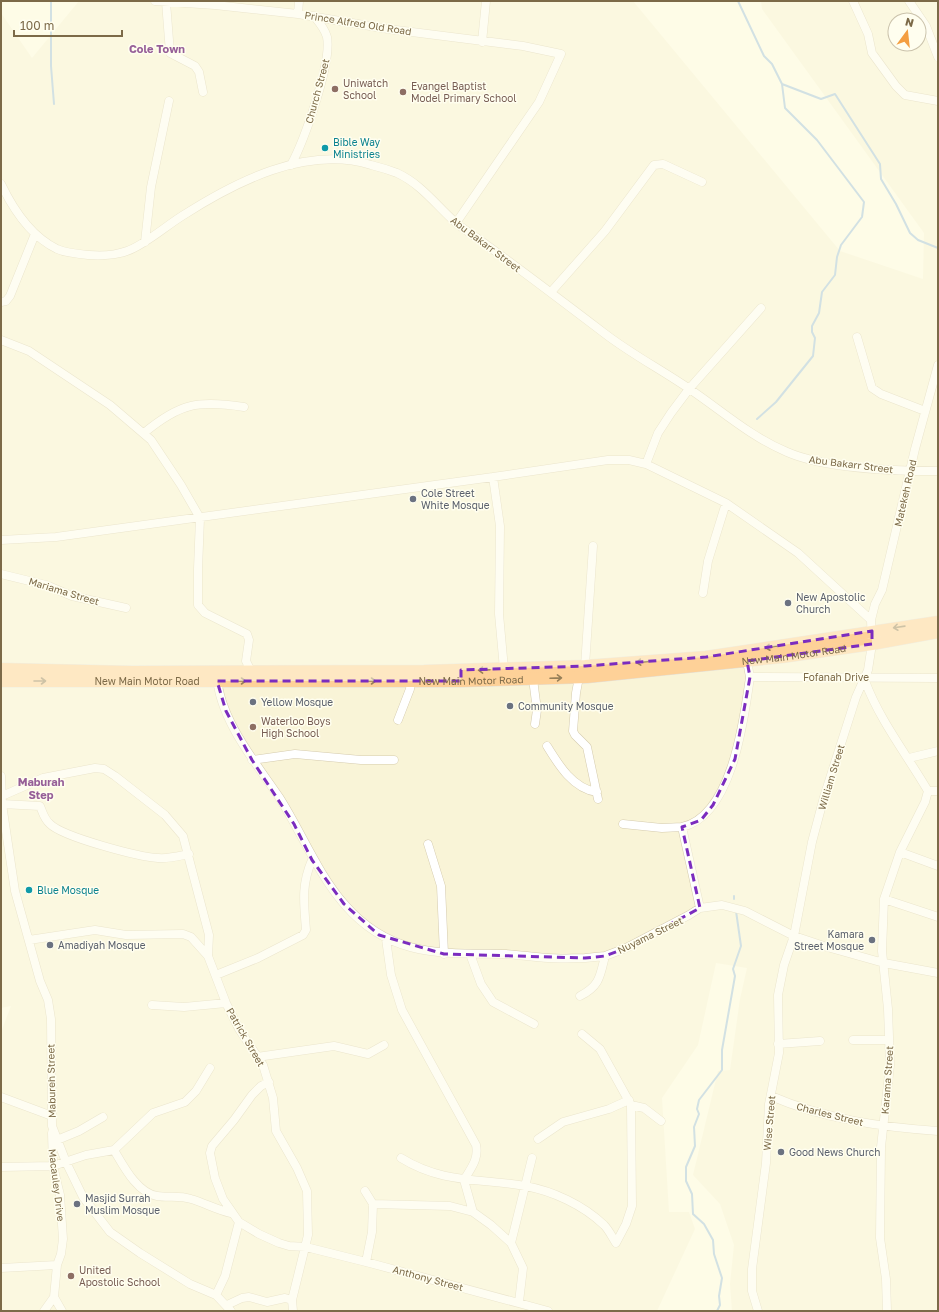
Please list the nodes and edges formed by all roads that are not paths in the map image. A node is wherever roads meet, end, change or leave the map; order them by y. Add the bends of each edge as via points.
1 (155, 1) edge
2 (299, 1) edge
3 (486, 1) edge
4 (853, 1) edge
5 (910, 1) edge
6 (166, 2) edge
7 (298, 14) junction
8 (314, 16) junction
9 (482, 42) junction
10 (938, 57) edge
11 (203, 92) dead end
12 (169, 101) dead end
13 (938, 101) edge
14 (291, 165) junction
15 (702, 182) dead end
16 (1, 184) edge
17 (456, 223) junction
18 (35, 234) junction
19 (145, 242) junction
20 (551, 292) junction
21 (1, 302) edge
22 (761, 308) dead end
23 (857, 337) dead end
24 (1, 340) edge
25 (938, 365) edge
26 (689, 389) junction
27 (244, 407) dead end
28 (925, 411) junction
29 (144, 434) junction
30 (646, 464) junction
31 (910, 471) junction
32 (938, 471) edge
33 (493, 477) junction
34 (726, 503) junction
35 (200, 518) junction
36 (1, 540) edge
37 (593, 546) dead end
38 (1, 574) edge
39 (702, 593) dead end
40 (126, 608) dead end
41 (938, 622) edge
42 (871, 626) junction
43 (938, 632) edge
44 (872, 644) junction
45 (747, 661) junction
46 (1, 669) edge
47 (504, 669) junction
48 (251, 671) junction
49 (582, 672) junction
50 (217, 676) junction
51 (461, 676) junction
52 (750, 677) junction
53 (938, 678) edge
54 (533, 679) junction
55 (866, 679) junction
56 (1, 681) edge
57 (411, 681) junction
58 (398, 720) dead end
59 (536, 724) dead end
60 (547, 746) dead end
61 (938, 751) edge
62 (909, 758) junction
63 (252, 760) junction
64 (394, 760) dead end
65 (1, 776) edge
66 (928, 791) junction
67 (938, 791) edge
68 (2, 800) junction
69 (623, 824) dead end
70 (682, 828) junction
71 (428, 844) dead end
72 (900, 852) junction
73 (189, 854) junction
74 (312, 860) junction
75 (938, 866) edge
76 (884, 899) junction
77 (700, 908) junction
78 (938, 917) edge
79 (794, 936) junction
80 (386, 939) junction
81 (29, 940) junction
82 (444, 954) junction
83 (470, 954) junction
84 (208, 956) junction
85 (605, 956) junction
86 (884, 963) junction
87 (938, 973) edge
88 (216, 975) junction
89 (580, 996) dead end
90 (226, 1003) junction
91 (152, 1005) dead end
92 (534, 1024) dead end
93 (582, 1034) dead end
94 (852, 1040) dead end
95 (890, 1040) junction
96 (820, 1041) dead end
97 (778, 1044) junction
98 (384, 1045) dead end
99 (257, 1057) junction
100 (210, 1068) dead end
101 (269, 1082) junction
102 (771, 1096) junction
103 (1, 1097) edge
104 (630, 1102) junction
105 (52, 1116) junction
106 (103, 1117) dead end
107 (661, 1121) dead end
108 (52, 1126) junction
109 (883, 1126) junction
110 (938, 1131) edge
111 (57, 1140) junction
112 (538, 1140) dead end
113 (114, 1150) junction
114 (401, 1158) dead end
115 (532, 1158) dead end
116 (66, 1162) junction
117 (53, 1166) junction
118 (1, 1167) edge
119 (464, 1180) junction
120 (525, 1186) junction
121 (365, 1191) dead end
122 (374, 1204) junction
123 (473, 1212) junction
124 (231, 1213) junction
125 (239, 1222) junction
126 (511, 1243) junction
127 (306, 1247) junction
128 (366, 1262) junction
129 (57, 1264) junction
130 (1, 1268) edge
131 (216, 1295) junction
132 (54, 1297) junction
133 (292, 1300) junction
134 (519, 1302) junction
135 (229, 1308) edge
136 (44, 1311) edge
137 (62, 1311) edge
138 (293, 1311) edge
139 (548, 1311) edge
140 (758, 1311) edge
141 (887, 1311) edge

1 - 6 street, Prince Alfred Old Road
2 - 7 street
3 - 9 street
4 - 13 street via 868,34 872,53 896,86 905,95
5 - 10 street via 926,26
6 - 7 street, Prince Alfred Old Road
6 - 11 street via 170,53 195,66 199,72
7 - 8 street, Prince Alfred Old Road
8 - 9 street, Prince Alfred Old Road
8 - 14 street, Church Street via 327,37 325,61 301,145
9 - 17 street, Prince Alfred Old Road via 524,46 561,54 539,102
12 - 19 street via 151,187
14 - 17 street, Abu Bakarr Street via 308,161 340,160 367,164 397,174 426,193
14 - 19 street, Abu Bakarr Street via 269,171 225,190
15 - 20 street via 663,164 654,165 606,231
16 - 18 street, Abu Bakarr Street via 17,212
17 - 20 street, Abu Bakarr Street
18 - 19 street, Abu Bakarr Street via 57,249 90,255 126,252
18 - 21 street via 10,296
20 - 26 street, Abu Bakarr Street via 605,334
22 - 26 street
23 - 28 street via 872,388
24 - 29 street via 29,351 110,405
25 - 28 street, Matekeh Road
26 - 30 street via 658,433
26 - 31 street, Abu Bakarr Street via 756,437 787,452 823,462
27 - 29 street via 211,404 187,406 172,412
28 - 31 street, Matekeh Road
29 - 35 street via 151,440
30 - 33 street via 629,460 608,460
30 - 34 street
31 - 32 street, Abu Bakarr Street
31 - 42 street, Matekeh Road
33 - 35 street
33 - 47 street via 500,526 499,614
34 - 39 street via 708,561
34 - 42 street via 798,553
35 - 36 street via 56,537
35 - 48 street via 198,605 205,613 247,634 249,640 246,661
37 - 49 street
38 - 40 street, Mariama Street via 46,585 72,596
41 -> 42 highway, New Main Motor Road
42 - 44 street, William Street
42 -> 49 highway, New Main Motor Road via 706,657
43 - 44 highway, New Main Motor Road
44 - 45 highway, New Main Motor Road
44 - 55 street, William Street
45 - 49 highway, New Main Motor Road
45 - 52 street
46 - 50 highway, New Main Motor Road
47 - 49 highway, New Main Motor Road
47 -> 51 highway, New Main Motor Road
48 - 50 highway, New Main Motor Road
48 - 51 highway, New Main Motor Road
54 -> 49 highway, New Main Motor Road
49 - 60 street via 576,693 573,731 587,747 597,795 571,778
56 -> 50 highway, New Main Motor Road
50 -> 57 highway, New Main Motor Road
50 - 63 street, Nuyama Street via 226,711
51 - 54 highway, New Main Motor Road
51 - 57 highway, New Main Motor Road
52 - 55 street, Fofanah Drive
52 - 70 street via 737,751 725,784 701,820
53 - 55 street, Fofanah Drive
54 - 59 street
55 - 62 street via 895,740
55 - 79 street, William Street via 856,697 824,797 812,842
57 - 58 street
61 - 62 street
62 - 66 street
63 - 64 street via 295,754
63 - 74 street, Nuyama Street via 279,798
65 - 68 street, Mabureh Street
66 - 67 street
66 - 72 street, Karama Street
68 - 73 street via 40,806 47,821 58,830 77,837 148,857 173,858
68 - 73 street via 42,778 95,768 104,769 165,815 183,836
68 - 81 street, Mabureh Street via 15,891
69 - 70 street
70 - 77 street
71 - 82 street via 442,886
72 - 75 street
72 - 76 street, Karama Street
73 - 84 street via 209,935
74 - 80 street, Nuyama Street via 358,919
74 - 88 street via 305,879 306,930 303,935 258,958
76 - 78 street
76 - 86 street, Karama Street
77 - 79 street, Nuyama Street via 722,905 734,907
77 - 85 street, Nuyama Street
79 - 86 street, Nuyama Street
79 - 97 street, Wise Street via 784,965 778,995
80 - 82 street, Nuyama Street
80 - 119 street via 391,975 402,1010 476,1145 476,1160
81 - 84 street, Patrick Street via 95,930 140,935 183,934 191,937
81 - 105 street, Mabureh Street via 48,1000
82 - 83 street, Nuyama Street
83 - 85 street, Nuyama Street via 549,958
83 - 92 street via 481,984 493,1002
84 - 88 street, Patrick Street
85 - 89 street via 598,983 592,990
86 - 87 street, Nuyama Street
86 - 95 street, Karama Street
88 - 90 street, Patrick Street
90 - 91 street via 184,1007
90 - 99 street, Patrick Street
93 - 104 street via 600,1049
94 - 95 street
95 - 109 street, Karama Street via 890,1065
96 - 97 street
97 - 102 street, Wise Street via 779,1053
98 - 99 street via 368,1054 334,1046
99 - 101 street, Patrick Street
100 - 113 street via 196,1092 185,1102 153,1113
101 - 124 street via 252,1095 212,1146 210,1153 215,1178
101 - 127 street, Patrick Street via 276,1131 307,1192
102 - 109 street, Charles Street via 813,1112
102 - 140 street, Wise Street via 752,1269 752,1291
103 - 105 street
104 - 107 street via 644,1108
104 - 112 street via 563,1122
104 - 120 street via 632,1206 616,1243 605,1226 572,1202
105 - 108 street, Mabureh Street
106 - 111 street
108 - 111 street, Mabureh Street
108 - 117 street, Macauley Drive
109 - 110 street, Charles Street
109 - 141 street, Karama Street via 880,1238 886,1279
111 - 116 street, Mabureh Street
113 - 116 street
113 - 124 street via 134,1180 147,1192 157,1196 190,1198
114 - 119 street via 432,1173
115 - 120 street
116 - 117 street
116 - 131 street, Mabureh Street via 83,1197 110,1232 190,1284
117 - 118 street
117 - 129 street, Macauley Drive via 62,1213 63,1239
119 - 120 street
119 - 123 street
120 - 126 street
121 - 122 street
122 - 123 street via 443,1206
122 - 128 street
123 - 126 street via 491,1224
124 - 125 street, Anthony Street
125 - 127 street, Anthony Street via 279,1244
125 - 131 street via 225,1276
126 - 134 street via 523,1268
127 - 128 street, Anthony Street
127 - 133 street, Patrick Street
128 - 134 street, Anthony Street
129 - 130 street
129 - 132 street, Macauley Drive
131 - 135 street, Mabureh Street
132 - 136 street
132 - 137 street
133 - 135 street via 285,1298 267,1302 249,1297 242,1298
133 - 138 street, Patrick Street
134 - 139 street, Anthony Street

